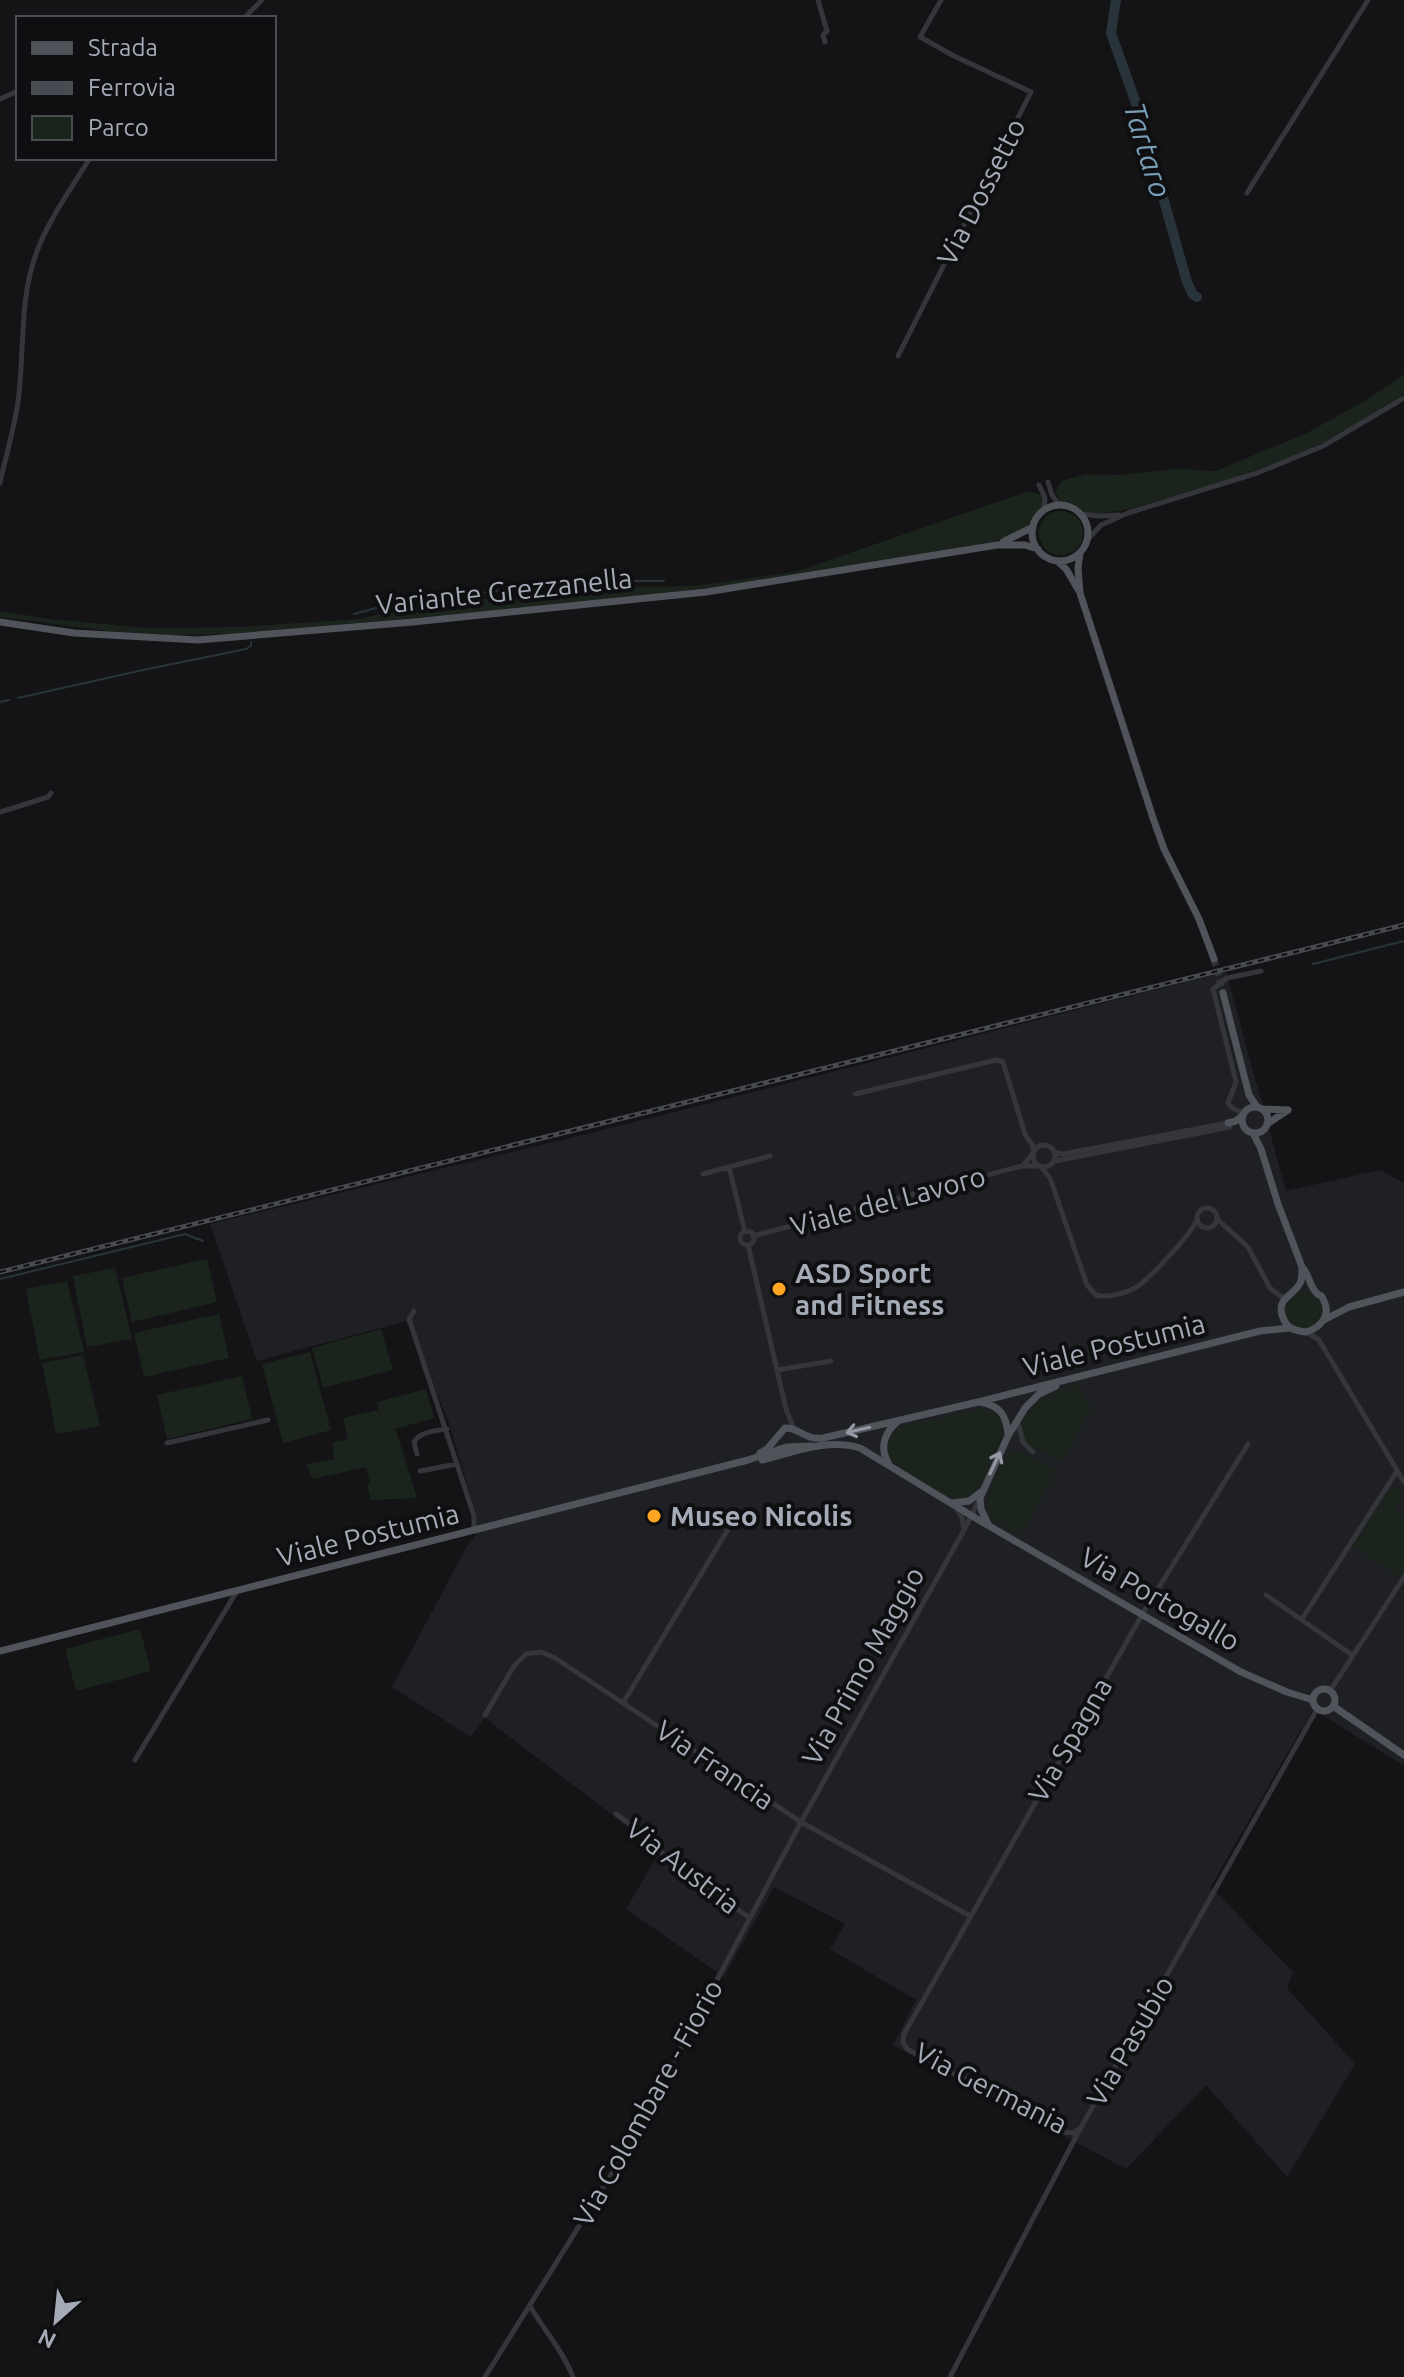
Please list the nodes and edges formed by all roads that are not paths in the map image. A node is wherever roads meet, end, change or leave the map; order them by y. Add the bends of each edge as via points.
1 (262, 0) edge
2 (818, 0) edge
3 (941, 0) edge
4 (1368, 0) edge
5 (246, 16) edge
6 (825, 42) dead end
7 (89, 160) edge
8 (1247, 193) dead end
9 (898, 356) dead end
10 (1404, 398) edge
11 (1048, 482) dead end
12 (0, 483) edge
13 (1039, 485) dead end
14 (1059, 505) junction
15 (1044, 510) junction
16 (1128, 513) junction
17 (1082, 514) junction
18 (1033, 527) junction
19 (1088, 539) junction
20 (997, 545) junction
21 (1038, 549) junction
22 (1080, 553) junction
23 (1057, 561) junction
24 (1080, 593) junction
25 (0, 623) edge
26 (51, 793) dead end
27 (0, 812) edge
28 (1214, 959) tunnel mouth
29 (1261, 971) dead end
30 (1223, 993) tunnel mouth
31 (855, 1094) dead end
32 (1249, 1095) junction
33 (1259, 1108) junction
34 (1244, 1113) junction
35 (1229, 1125) junction
36 (1265, 1127) junction
37 (1244, 1128) junction
38 (1253, 1133) junction
39 (1029, 1139) junction
40 (1041, 1145) junction
41 (1261, 1149) junction
42 (1054, 1152) junction
43 (1033, 1153) junction
44 (770, 1156) dead end
45 (1054, 1162) junction
46 (1022, 1166) junction
47 (729, 1167) junction
48 (1040, 1167) junction
49 (703, 1174) dead end
50 (1050, 1178) junction
51 (1197, 1220) junction
52 (1216, 1222) junction
53 (1203, 1227) junction
54 (745, 1232) junction
55 (1190, 1232) junction
56 (753, 1236) junction
57 (748, 1245) junction
58 (1302, 1267) junction
59 (1295, 1289) junction
60 (1313, 1290) junction
61 (1404, 1292) edge
62 (1287, 1296) junction
63 (1324, 1301) junction
64 (1349, 1307) junction
65 (414, 1311) dead end
66 (1281, 1311) junction
67 (1323, 1320) junction
68 (1290, 1328) junction
69 (1260, 1331) junction
70 (1306, 1332) junction
71 (1322, 1345) junction
72 (831, 1361) dead end
73 (777, 1370) junction
74 (1076, 1378) junction
75 (978, 1402) junction
76 (786, 1409) junction
77 (1019, 1417) junction
78 (268, 1420) dead end
79 (900, 1420) junction
80 (447, 1429) junction
81 (795, 1430) junction
82 (780, 1432) junction
83 (1008, 1436) junction
84 (167, 1443) dead end
85 (1248, 1444) dead end
86 (790, 1446) junction
87 (811, 1446) junction
88 (1033, 1452) dead end
89 (417, 1454) dead end
90 (748, 1460) junction
91 (457, 1464) junction
92 (890, 1465) junction
93 (420, 1471) dead end
94 (1397, 1471) junction
95 (1404, 1482) edge
96 (981, 1494) junction
97 (950, 1503) junction
98 (972, 1516) junction
99 (989, 1526) junction
100 (964, 1530) junction
101 (473, 1531) junction
102 (727, 1531) dead end
103 (1404, 1577) edge
104 (237, 1591) junction
105 (1266, 1595) dead end
106 (1143, 1613) junction
107 (1302, 1619) junction
108 (0, 1651) edge
109 (1352, 1655) junction
110 (1330, 1691) junction
111 (1313, 1700) junction
112 (623, 1703) junction
113 (1333, 1706) junction
114 (1317, 1709) junction
115 (485, 1715) dead end
116 (1404, 1755) edge
117 (135, 1760) dead end
118 (616, 1814) dead end
119 (801, 1822) junction
120 (970, 1916) junction
121 (750, 1918) junction
122 (903, 2042) joint
123 (1080, 2129) junction
124 (530, 2306) junction
125 (485, 2377) edge
126 (573, 2377) edge
127 (950, 2377) edge

1 - 5 street
2 - 6 street via 826,23
3 - 9 street, Via Dossetto via 920,37 1031,92
4 - 8 street
7 - 12 street via 35,255 24,310 18,399
10 - 16 street via 1290,460
11 - 14 street
13 - 15 street
14 - 15 main road
14 - 17 main road
15 - 18 main road
16 - 17 street
16 - 19 street via 1101,525
17 - 19 main road
18 - 20 main road, Variante Grezzanella
18 - 21 main road
19 - 22 main road
20 - 21 main road, Variante Grezzanella
20 - 25 main road, Variante Grezzanella via 706,592 198,640
21 - 23 main road, Variante Grezzanella
22 - 23 main road
22 - 24 main road
23 - 24 main road
24 - 28 main road via 1164,849
26 - 27 street
29 - 34 street via 1227,978 1213,989 1236,1082 1228,1103
30 - 32 main road
31 - 39 street via 996,1060 1003,1062
32 - 33 main road
32 - 34 main road
33 - 34 main road
33 - 36 main road via 1265,1113
33 - 36 main road via 1288,1110
34 - 35 main road
34 - 37 main road
35 - 37 main road
35 - 42 street
35 - 45 street
36 - 38 main road
36 - 41 main road
37 - 38 main road
38 - 41 main road
39 - 40 street
39 - 43 street
40 - 42 street
40 - 43 street
41 - 58 main road
42 - 45 street
43 - 46 street
43 - 48 street
44 - 47 street
45 - 48 street
45 - 50 street
46 - 48 street, Viale del Lavoro
46 - 56 street, Viale del Lavoro
47 - 49 street
47 - 54 street
48 - 50 street
50 - 55 street via 1087,1285 1096,1295 1135,1288
51 - 52 street via 1207,1207 1216,1212
51 - 53 street
51 - 55 street
52 - 53 street
52 - 62 street via 1248,1247 1270,1288
53 - 55 street
54 - 56 street
54 - 57 street via 741,1239
56 - 57 street
57 - 73 street
58 - 59 main road
58 - 60 main road
59 - 60 main road
59 - 62 main road
60 - 63 main road
61 - 64 main road
62 - 66 main road
63 - 64 main road
63 - 67 main road
64 - 67 main road
65 - 80 street via 409,1319
66 - 68 main road
66 - 69 main road, Viale Postumia
67 - 70 main road
67 - 71 street
68 - 69 main road, Viale Postumia
68 - 70 main road
69 - 74 main road, Viale Postumia
70 - 71 street
71 - 94 street
72 - 73 street
73 - 76 street
74 - 75 main road, Viale Postumia
74 - 77 main road via 1039,1394
75 - 79 main road, Viale Postumia
75 - 83 main road, Viale Postumia via 1002,1414
76 - 81 street
76 - 82 street
77 - 83 main road
77 - 88 street via 1019,1435
78 - 84 street
79 -> 81 main road, Viale Postumia via 823,1438
79 - 92 main road via 884,1441
80 - 89 street via 418,1437
80 - 91 street
81 - 82 main road, Viale Postumia
81 - 86 main road via 798,1438
82 - 86 main road via 780,1444
82 - 90 main road, Viale Postumia via 767,1449
96 -> 83 main road, Via Primo Maggio
85 - 106 street, Via Spagna
86 - 87 main road, Viale Postumia
86 - 90 main road, Viale Postumia
87 - 90 main road, Viale Postumia
87 - 92 main road via 847,1444
90 - 101 main road, Viale Postumia
91 - 93 street
91 - 101 street via 474,1516
92 - 97 main road
94 - 95 street
94 - 107 street
96 - 97 main road
96 - 98 street, Via Primo Maggio
96 - 99 main road
97 - 98 main road, Via Portogallo
97 - 100 street
98 - 99 main road, Via Portogallo
98 - 100 street, Via Primo Maggio
99 - 100 street
99 - 106 main road, Via Portogallo
100 - 119 street, Via Primo Maggio
101 - 104 main road, Viale Postumia
102 - 112 street
103 - 109 street
104 - 108 main road, Viale Postumia
104 - 117 street
105 - 107 street
106 - 111 main road, Via Portogallo via 1241,1672
106 - 120 street, Via Spagna
107 - 109 street
109 - 110 street
110 - 111 main road via 1317,1691
110 - 113 main road
111 - 114 main road
112 - 115 street, Via Francia via 541,1652 526,1654 514,1666
112 - 119 street, Via Francia
113 - 114 main road
113 - 116 main road
114 - 123 street, Via Pasubio
118 - 121 street, Via Austria via 653,1841 669,1862
119 - 120 street, Via Francia
119 - 121 street, Via Colombare - Fiorio
120 - 122 street, Via Spagna
121 - 124 street, Via Colombare - Fiorio via 627,2149
122 - 123 street, Via Germania via 907,2049 1065,2132
123 - 127 street, Via Pasubio
124 - 125 street, Via Colombare - Fiorio
124 - 126 street

